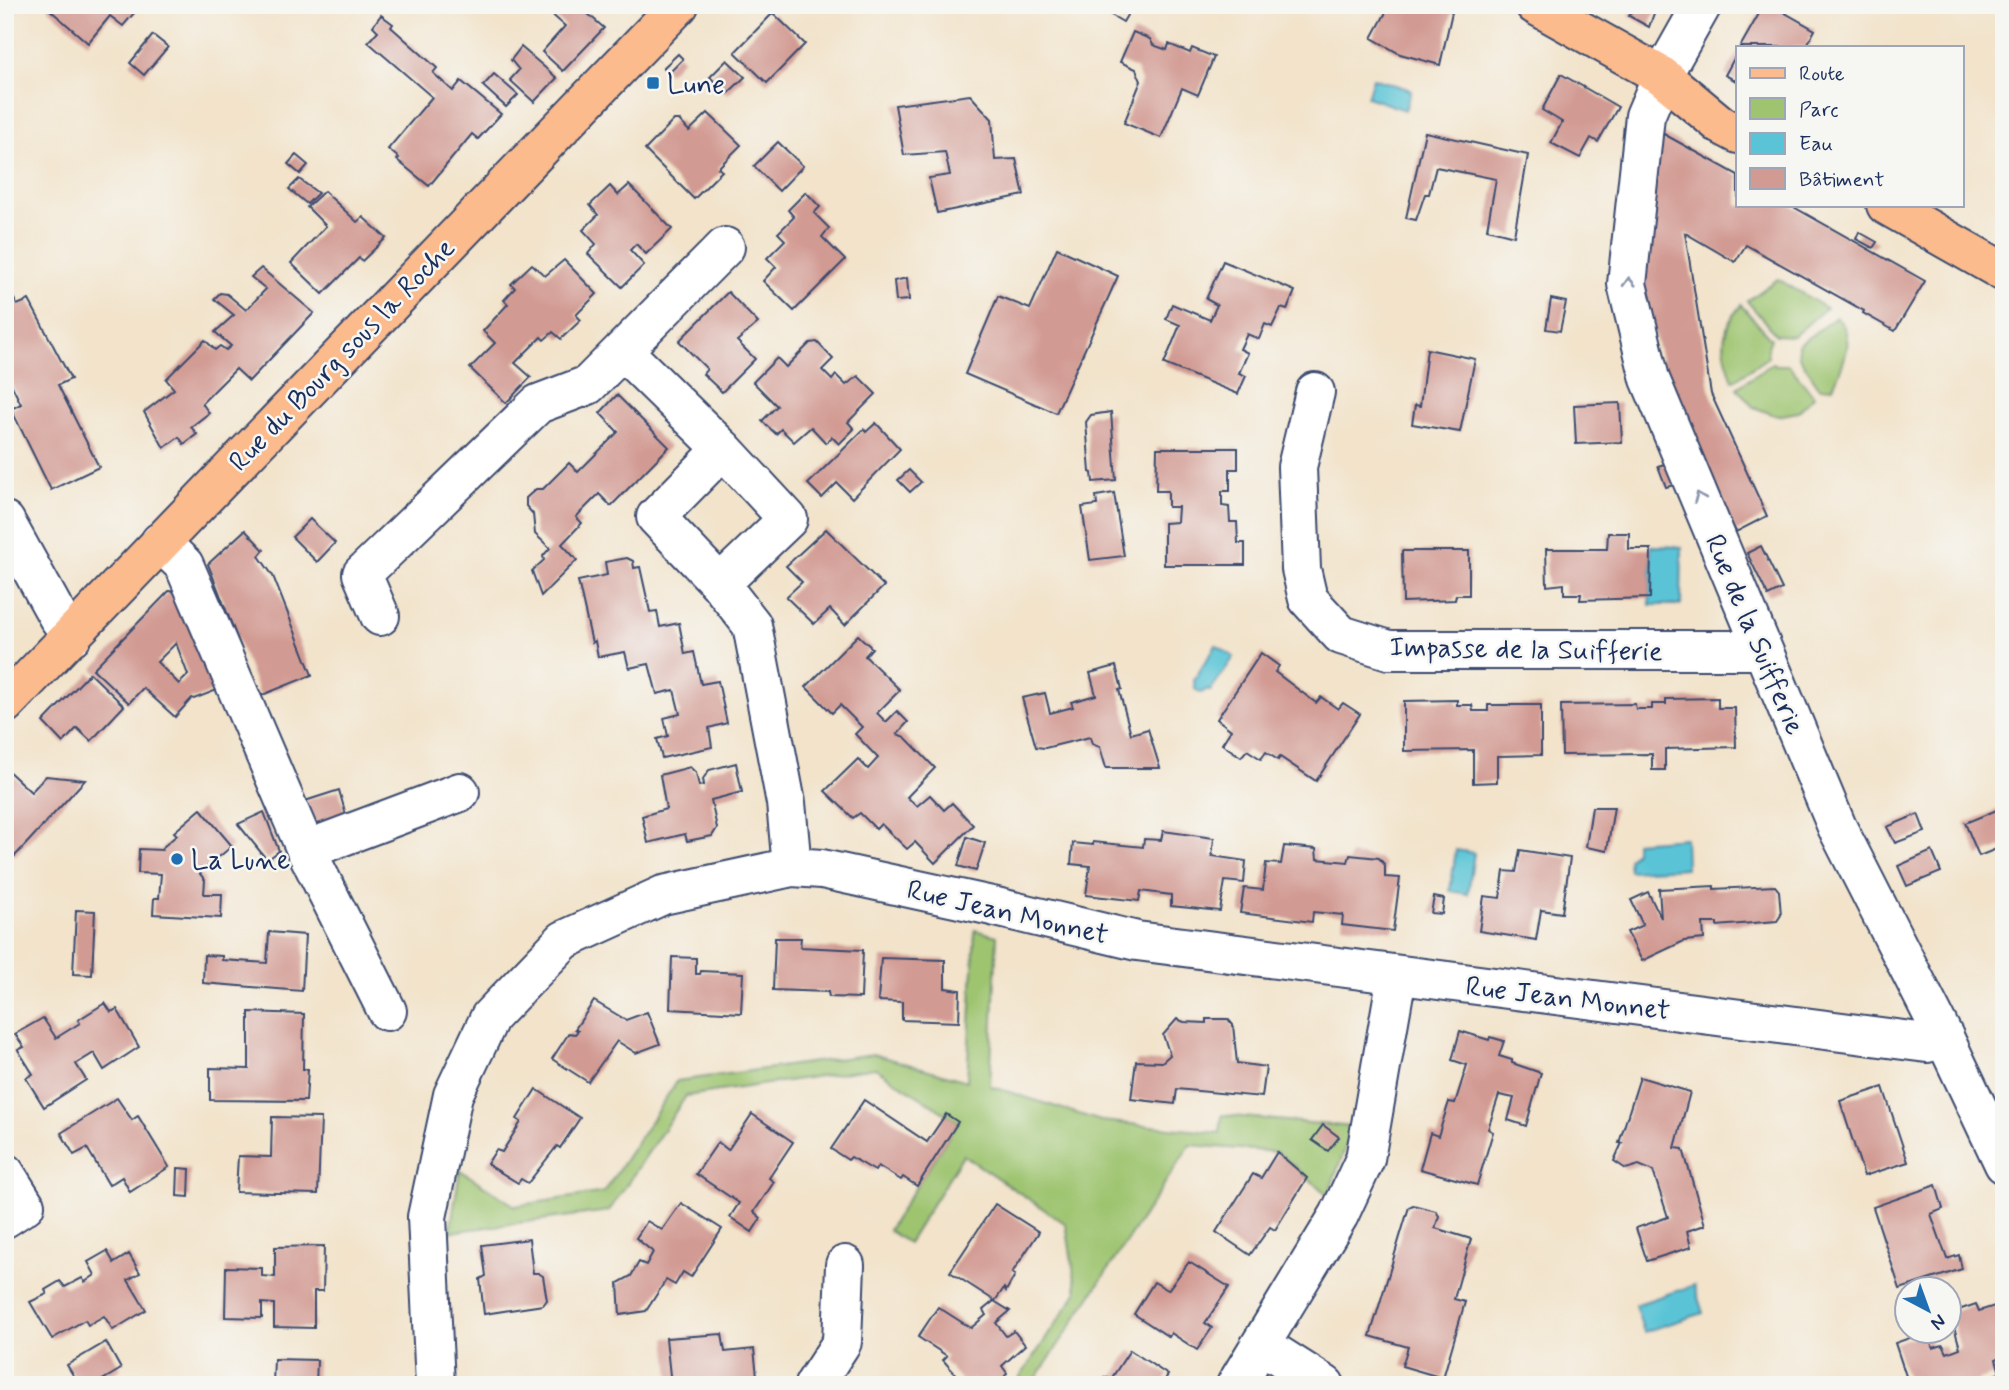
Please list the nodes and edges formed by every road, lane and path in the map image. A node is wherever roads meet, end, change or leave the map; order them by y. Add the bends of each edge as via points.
1 (679, 5) edge
2 (1535, 5) edge
3 (1702, 5) edge
4 (1662, 76) junction
5 (1736, 133) edge
6 (1888, 206) edge
7 (725, 247) dead end
8 (2004, 272) edge
9 (623, 351) junction
10 (1315, 392) dead end
11 (723, 449) junction
12 (5, 521) edge
13 (160, 542) junction
14 (720, 584) junction
15 (380, 616) dead end
16 (72, 636) junction
17 (1762, 650) junction
18 (5, 704) edge
19 (460, 792) dead end
20 (306, 850) junction
21 (792, 867) junction
22 (1397, 975) junction
23 (387, 1011) dead end
24 (1944, 1037) junction
25 (2004, 1164) edge
26 (5, 1173) edge
27 (5, 1217) edge
28 (845, 1265) dead end
29 (1262, 1345) junction
30 (435, 1385) edge
31 (814, 1385) edge
32 (1236, 1385) edge
33 (1325, 1385) edge

1 - 13 main road, Rue du Bourg sous la Roche
2 - 4 main road
3 - 4 street, Rue de la Suifferie
4 - 5 main road
17 -> 4 street, Rue de la Suifferie via 1650,379 1627,284 1645,116
6 - 8 main road
7 - 9 street
9 - 11 street
9 - 15 street via 588,385 538,404 362,574
10 - 17 street, Impasse de la Suifferie via 1297,467 1301,569 1308,599 1341,635 1389,650
11 - 14 street via 656,517
11 - 14 street via 788,519
12 - 16 street
13 - 16 main road, Rue du Bourg sous la Roche
13 - 20 street via 184,565
14 - 21 street via 752,625 786,803
16 - 18 main road, Rue du Bourg sous la Roche
17 - 24 street, Rue de la Suifferie via 1837,827
19 - 20 street
20 - 23 street
21 - 22 street, Rue Jean Monnet via 848,874 1137,941
21 - 30 street, Rue Jean Monnet via 663,895 564,940 490,1017 453,1095 427,1217
22 - 24 street, Rue Jean Monnet via 1927,1043
22 - 29 street via 1365,1159 1339,1216
24 - 25 street, Rue de la Suifferie
26 - 27 street via 25,1205
28 - 31 street via 842,1342
29 - 32 street
29 - 33 street

